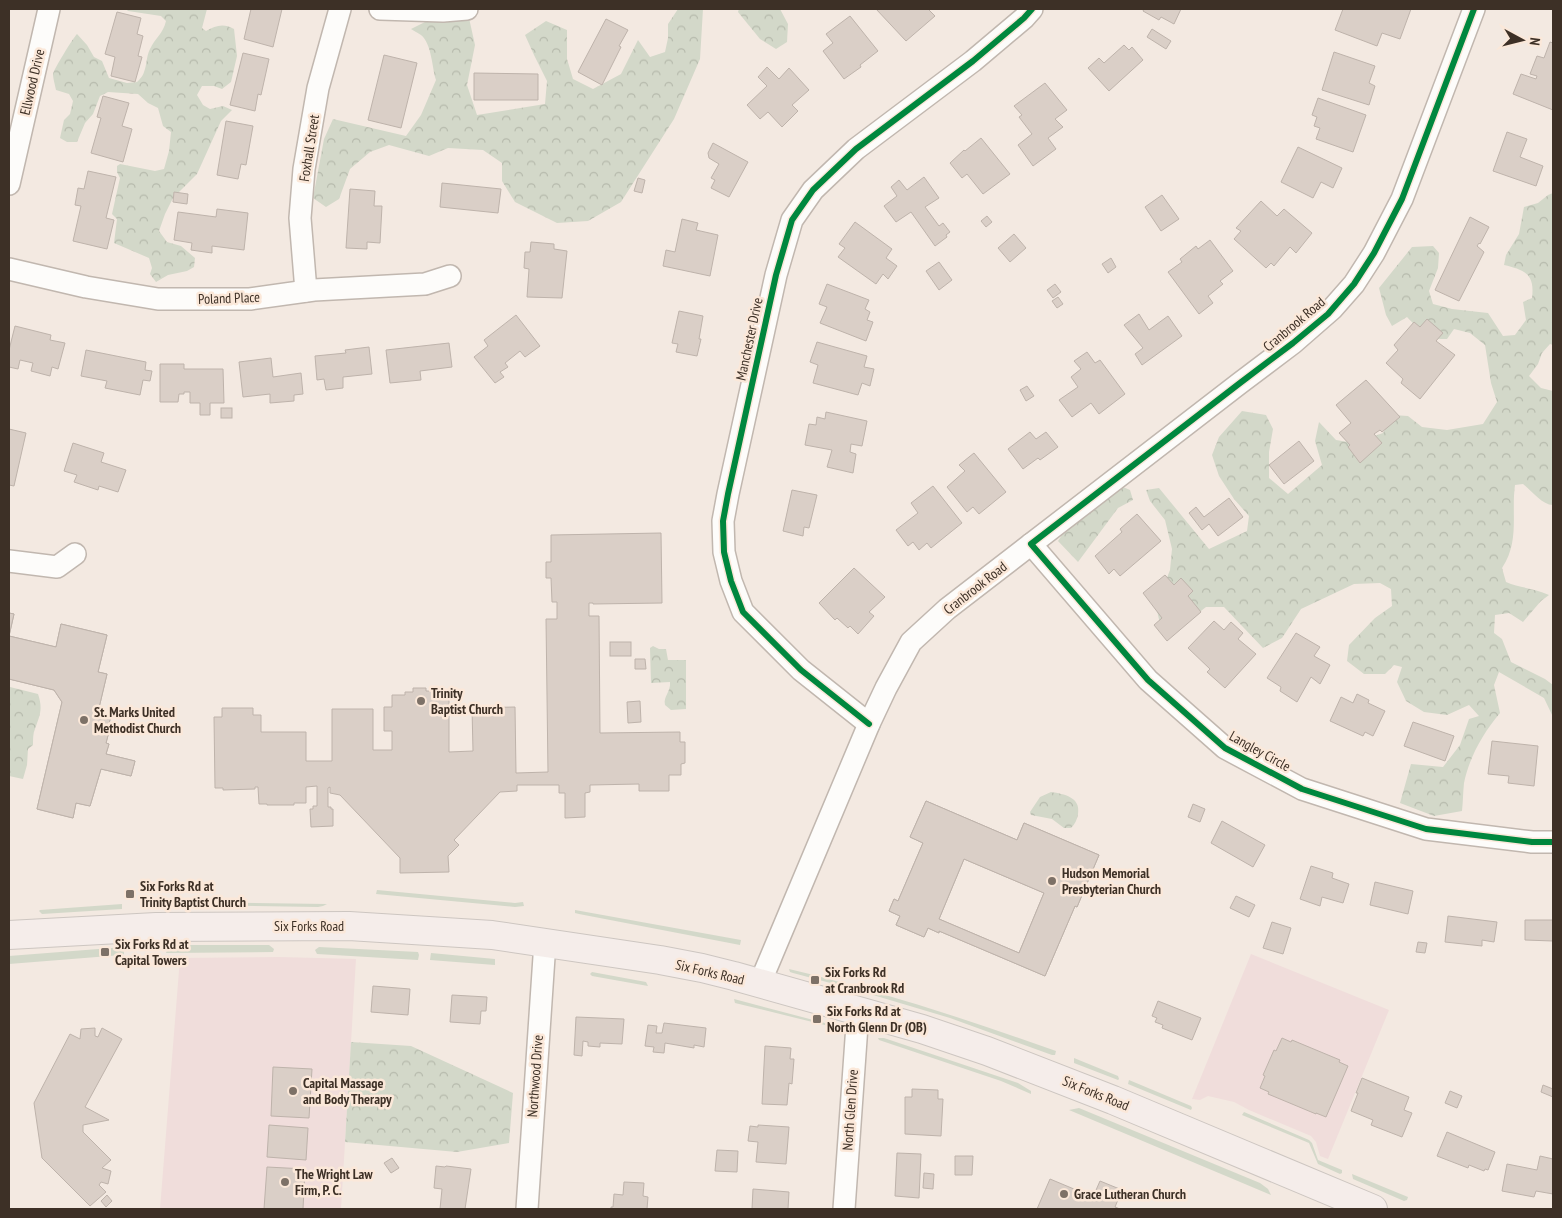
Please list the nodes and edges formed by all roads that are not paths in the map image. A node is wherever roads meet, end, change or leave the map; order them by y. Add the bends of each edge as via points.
1 (49, 9) edge
2 (340, 9) edge
3 (380, 9) edge
4 (467, 9) edge
5 (1032, 9) edge
6 (1474, 9) edge
7 (9, 184) edge
8 (9, 268) edge
9 (450, 276) dead end
10 (306, 291) junction
11 (1031, 544) junction
12 (75, 554) dead end
13 (9, 561) edge
14 (870, 724) junction
15 (1553, 842) edge
16 (9, 935) edge
17 (545, 942) junction
18 (760, 984) junction
19 (858, 1011) junction
20 (527, 1209) edge
21 (844, 1209) edge
22 (1373, 1209) edge

1 - 7 street, Ellwood Drive
2 - 10 street, Foxhall Street via 318,88 304,169 300,218
3 - 4 street
5 - 14 street, Manchester Drive via 973,61 856,150 813,190 792,220 776,275 723,521 724,552 743,612 801,670
6 - 11 street, Cranbrook Road via 1402,198 1354,284 1328,314 1293,343
8 - 10 street, Poland Place via 158,300 250,299
9 - 10 street, Poland Place via 425,284
11 - 14 street, Cranbrook Road via 947,609 911,642
11 - 15 street, Langley Circle via 1148,680 1225,748 1302,789 1426,829
12 - 13 street via 57,567
14 - 18 street, Cranbrook Road
16 - 17 main road, Six Forks Road via 156,927 349,926 492,935
17 - 18 main road, Six Forks Road via 660,960
17 - 20 street, Northwood Drive
18 - 19 main road, Six Forks Road
19 - 21 street, North Glen Drive
19 - 22 main road, Six Forks Road via 922,1029 1052,1075

